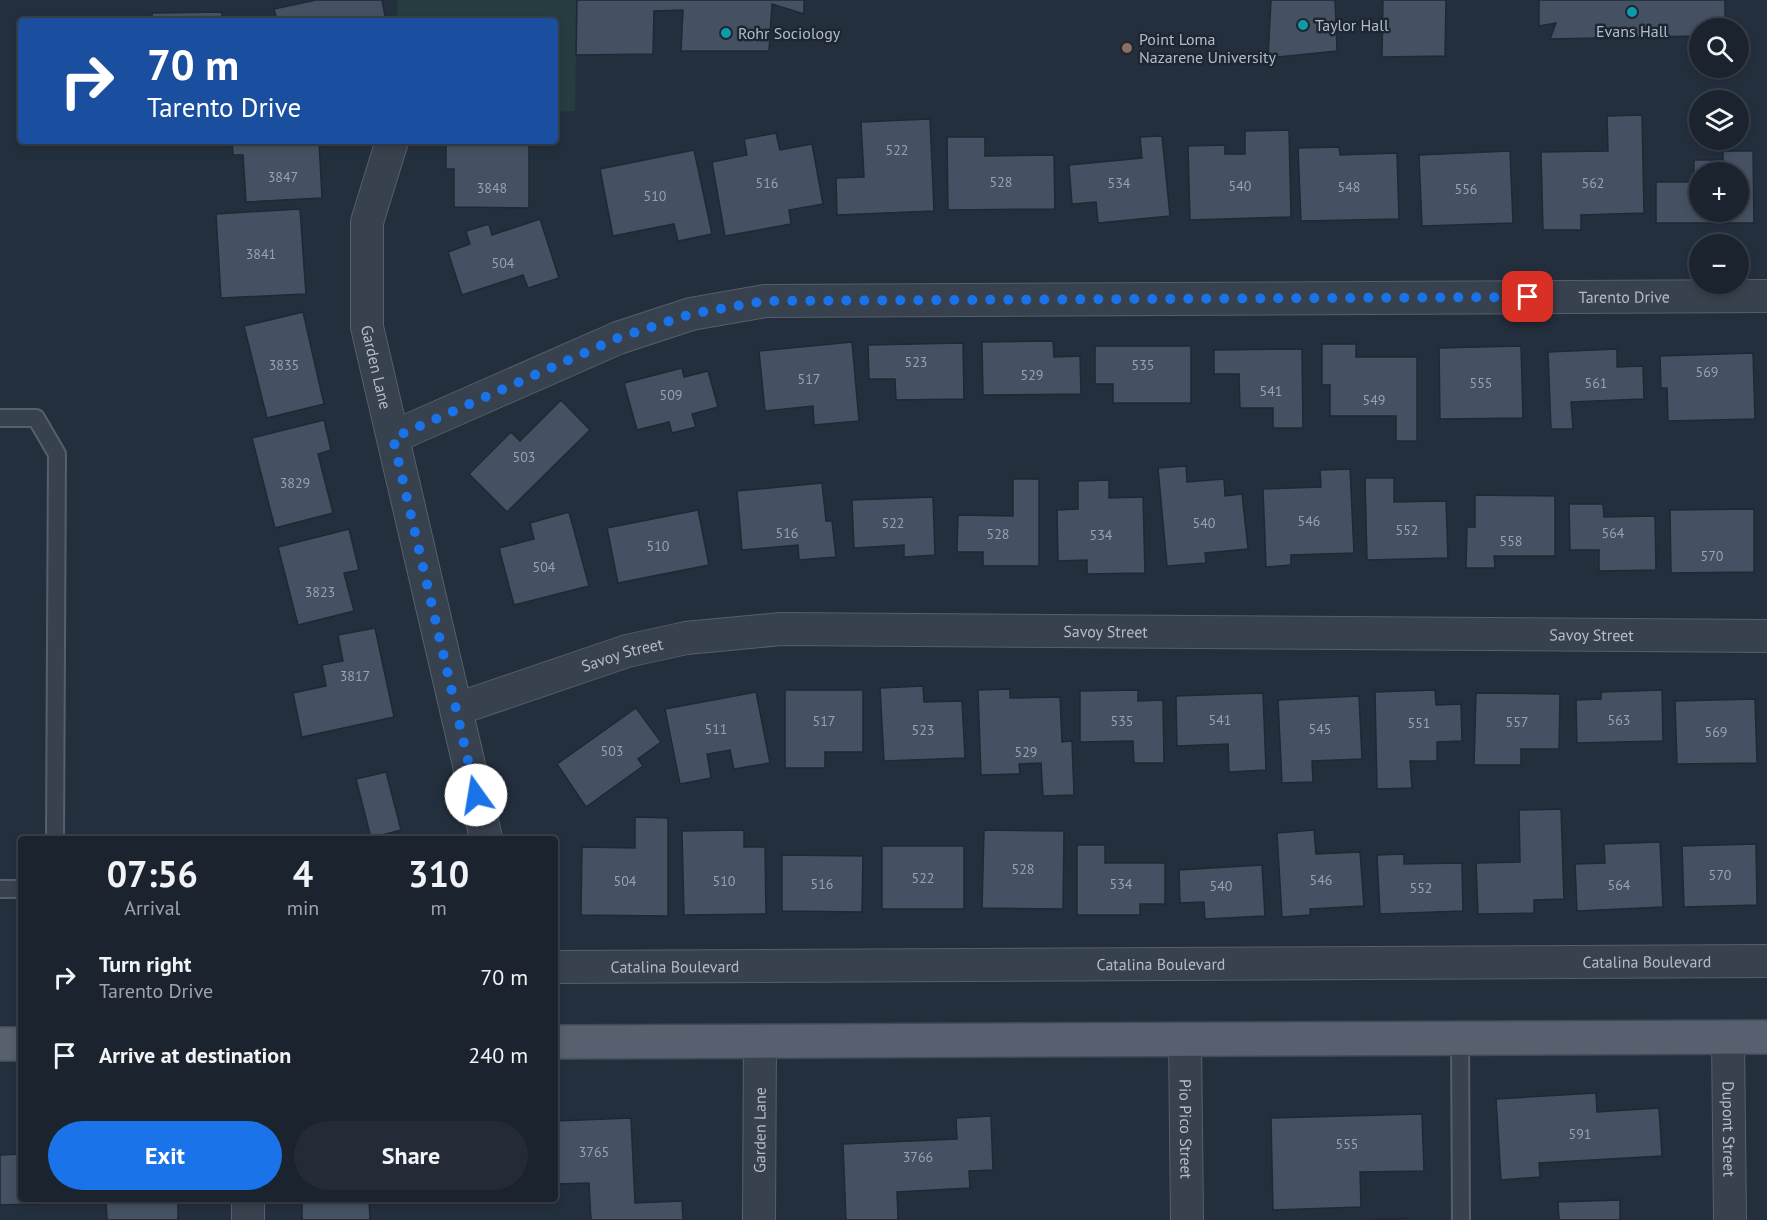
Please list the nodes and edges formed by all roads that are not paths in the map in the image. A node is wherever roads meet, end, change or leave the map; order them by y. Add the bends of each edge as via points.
1 (391, 144) edge
2 (1767, 296) edge
3 (0, 418) edge
4 (393, 438) junction
5 (1767, 636) edge
6 (457, 709) junction
7 (55, 836) edge
8 (486, 836) edge
9 (0, 889) edge
10 (18, 889) edge
11 (1767, 961) edge
12 (558, 967) edge
13 (1728, 1037) junction
14 (1767, 1037) edge
15 (1460, 1038) junction
16 (1185, 1039) junction
17 (760, 1041) junction
18 (558, 1042) edge
19 (0, 1044) edge
20 (18, 1044) edge
21 (248, 1202) edge
22 (248, 1220) edge
23 (759, 1220) edge
24 (1186, 1220) edge
25 (1461, 1220) edge
26 (1730, 1220) edge

1 - 4 street, Garden Lane via 367,222 367,327
2 - 4 street, Tarento Drive via 765,301 691,314 618,338
3 - 7 lane via 36,418 57,454
4 - 6 street, Garden Lane
5 - 6 street, Savoy Street via 781,629 686,638 627,651
6 - 8 street, Garden Lane
9 - 10 lane
11 - 12 street, Catalina Boulevard
13 - 14 main road
13 - 15 main road
13 - 26 street, Dupont Street
15 - 16 main road
15 - 25 lane
16 - 17 main road
16 - 24 street, Pio Pico Street
17 - 18 main road
17 - 23 street, Garden Lane
19 - 20 main road
21 - 22 street

